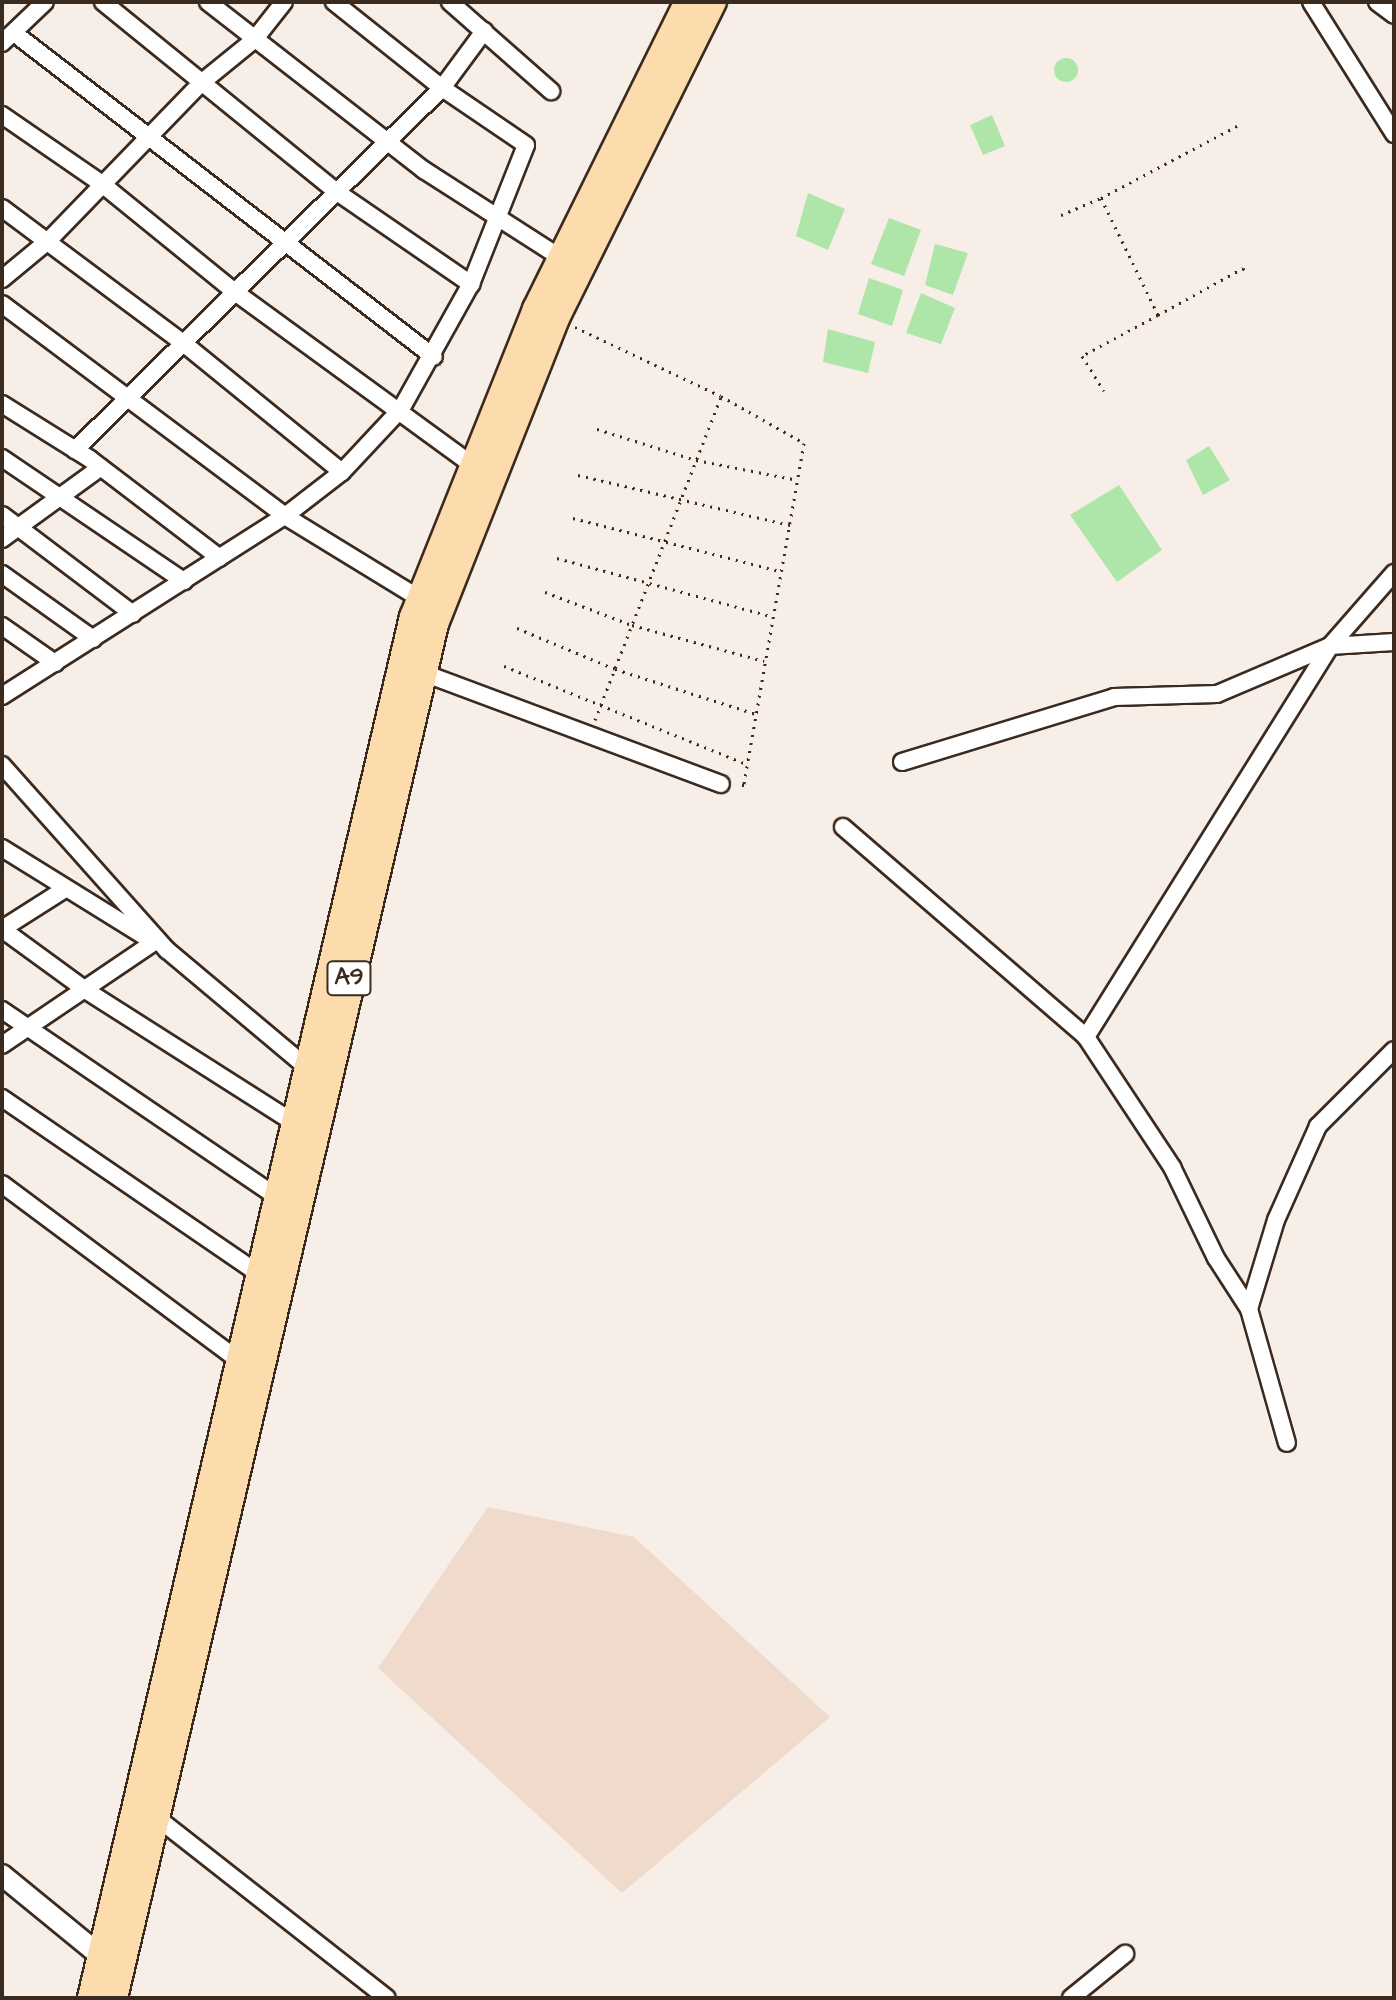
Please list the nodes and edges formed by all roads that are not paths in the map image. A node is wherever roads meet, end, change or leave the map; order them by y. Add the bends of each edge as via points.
1 (45, 2) edge
2 (103, 2) edge
3 (208, 2) edge
4 (284, 2) edge
5 (334, 2) edge
6 (450, 2) edge
7 (688, 2) edge
8 (713, 2) edge
9 (1311, 2) edge
10 (1377, 2) edge
11 (1394, 15) edge
12 (484, 31) junction
13 (8, 38) edge
14 (254, 40) junction
15 (201, 83) junction
16 (442, 88) junction
17 (551, 91) dead end
18 (2, 115) edge
19 (1394, 134) edge
20 (148, 136) junction
21 (387, 143) junction
22 (102, 184) junction
23 (337, 192) junction
24 (2, 208) edge
25 (496, 217) junction
26 (48, 241) junction
27 (286, 243) junction
28 (561, 258) junction
29 (2, 279) edge
30 (471, 284) junction
31 (235, 292) junction
32 (2, 304) edge
33 (182, 342) junction
34 (434, 357) junction
35 (129, 395) junction
36 (2, 404) edge
37 (401, 409) junction
38 (75, 450) junction
39 (2, 458) edge
40 (471, 464) junction
41 (101, 467) junction
42 (342, 472) junction
43 (58, 497) junction
44 (2, 515) edge
45 (285, 516) junction
46 (19, 526) junction
47 (2, 539) edge
48 (220, 558) junction
49 (1394, 573) edge
50 (2, 574) edge
51 (184, 581) junction
52 (419, 598) junction
53 (133, 614) junction
54 (2, 626) edge
55 (93, 639) junction
56 (1394, 642) edge
57 (1330, 646) junction
58 (55, 663) junction
59 (421, 672) junction
60 (4, 692) edge
61 (902, 762) dead end
62 (2, 765) edge
63 (721, 784) road end
64 (843, 827) dead end
65 (2, 848) edge
66 (65, 889) junction
67 (161, 946) junction
68 (87, 991) junction
69 (2, 1010) edge
70 (29, 1029) junction
71 (1086, 1037) junction
72 (2, 1045) edge
73 (1394, 1050) edge
74 (305, 1066) junction
75 (2, 1098) edge
76 (293, 1122) junction
77 (2, 1184) edge
78 (276, 1196) junction
79 (258, 1273) junction
80 (1249, 1309) junction
81 (238, 1360) junction
82 (1287, 1443) dead end
83 (156, 1817) junction
84 (2, 1875) edge
85 (1125, 1954) dead end
86 (101, 1956) junction
87 (91, 1998) edge
88 (114, 1998) edge
89 (387, 1998) edge
90 (1071, 1998) edge

1 - 13 street
2 - 15 street
3 - 14 street
4 - 14 street
5 - 16 street
6 - 12 street
7 - 28 highway, A9
8 - 59 highway, A9 via 556,318 440,606
9 - 19 street
10 - 11 street
12 - 16 street
12 - 17 street
13 - 20 street
14 - 15 street
14 - 21 street
15 - 20 street
15 - 23 street
16 - 21 street
16 - 25 street via 526,145
18 - 22 street
20 - 22 street
20 - 27 street
21 - 23 street
21 - 25 street
22 - 26 street
22 - 31 street
23 - 27 street
23 - 30 street
24 - 26 street
25 - 28 street
25 - 30 street
26 - 29 street
26 - 33 street
27 - 31 street
27 - 34 street
28 - 40 highway, A9
30 - 34 street
31 - 33 street
31 - 37 street
32 - 35 street
33 - 35 street
33 - 42 street
34 - 37 street
35 - 38 street
35 - 45 street
36 - 38 street
37 - 40 street
37 - 42 street
38 - 41 street
39 - 43 street
40 - 52 highway, A9
41 - 43 street
41 - 48 street
42 - 45 street
43 - 46 street
43 - 51 street
44 - 46 street
45 - 48 street
45 - 52 street
46 - 47 street
46 - 53 street
48 - 51 street
49 - 57 street
50 - 55 street
51 - 53 street
52 - 74 highway, A9 via 390,700
53 - 55 street
54 - 58 street
55 - 58 street
56 - 57 street
57 - 61 street via 1217,694 1114,697
57 - 71 street
58 - 60 street
59 - 63 street
59 - 83 highway, A9
62 - 67 street
64 - 71 street
65 - 66 street
66 - 67 street
66 - 68 street via 2,929
67 - 68 street
67 - 74 street
68 - 70 street
68 - 76 street
69 - 70 street
70 - 72 street
70 - 78 street
71 - 80 street via 1172,1167 1216,1258
73 - 80 street via 1318,1126 1276,1220
74 - 76 highway, A9
75 - 79 street
76 - 78 highway, A9
77 - 81 street
78 - 79 highway, A9
79 - 81 highway, A9
80 - 82 street
81 - 86 highway, A9
83 - 88 highway, A9
83 - 89 street
84 - 86 street
85 - 90 street
86 - 87 highway, A9

